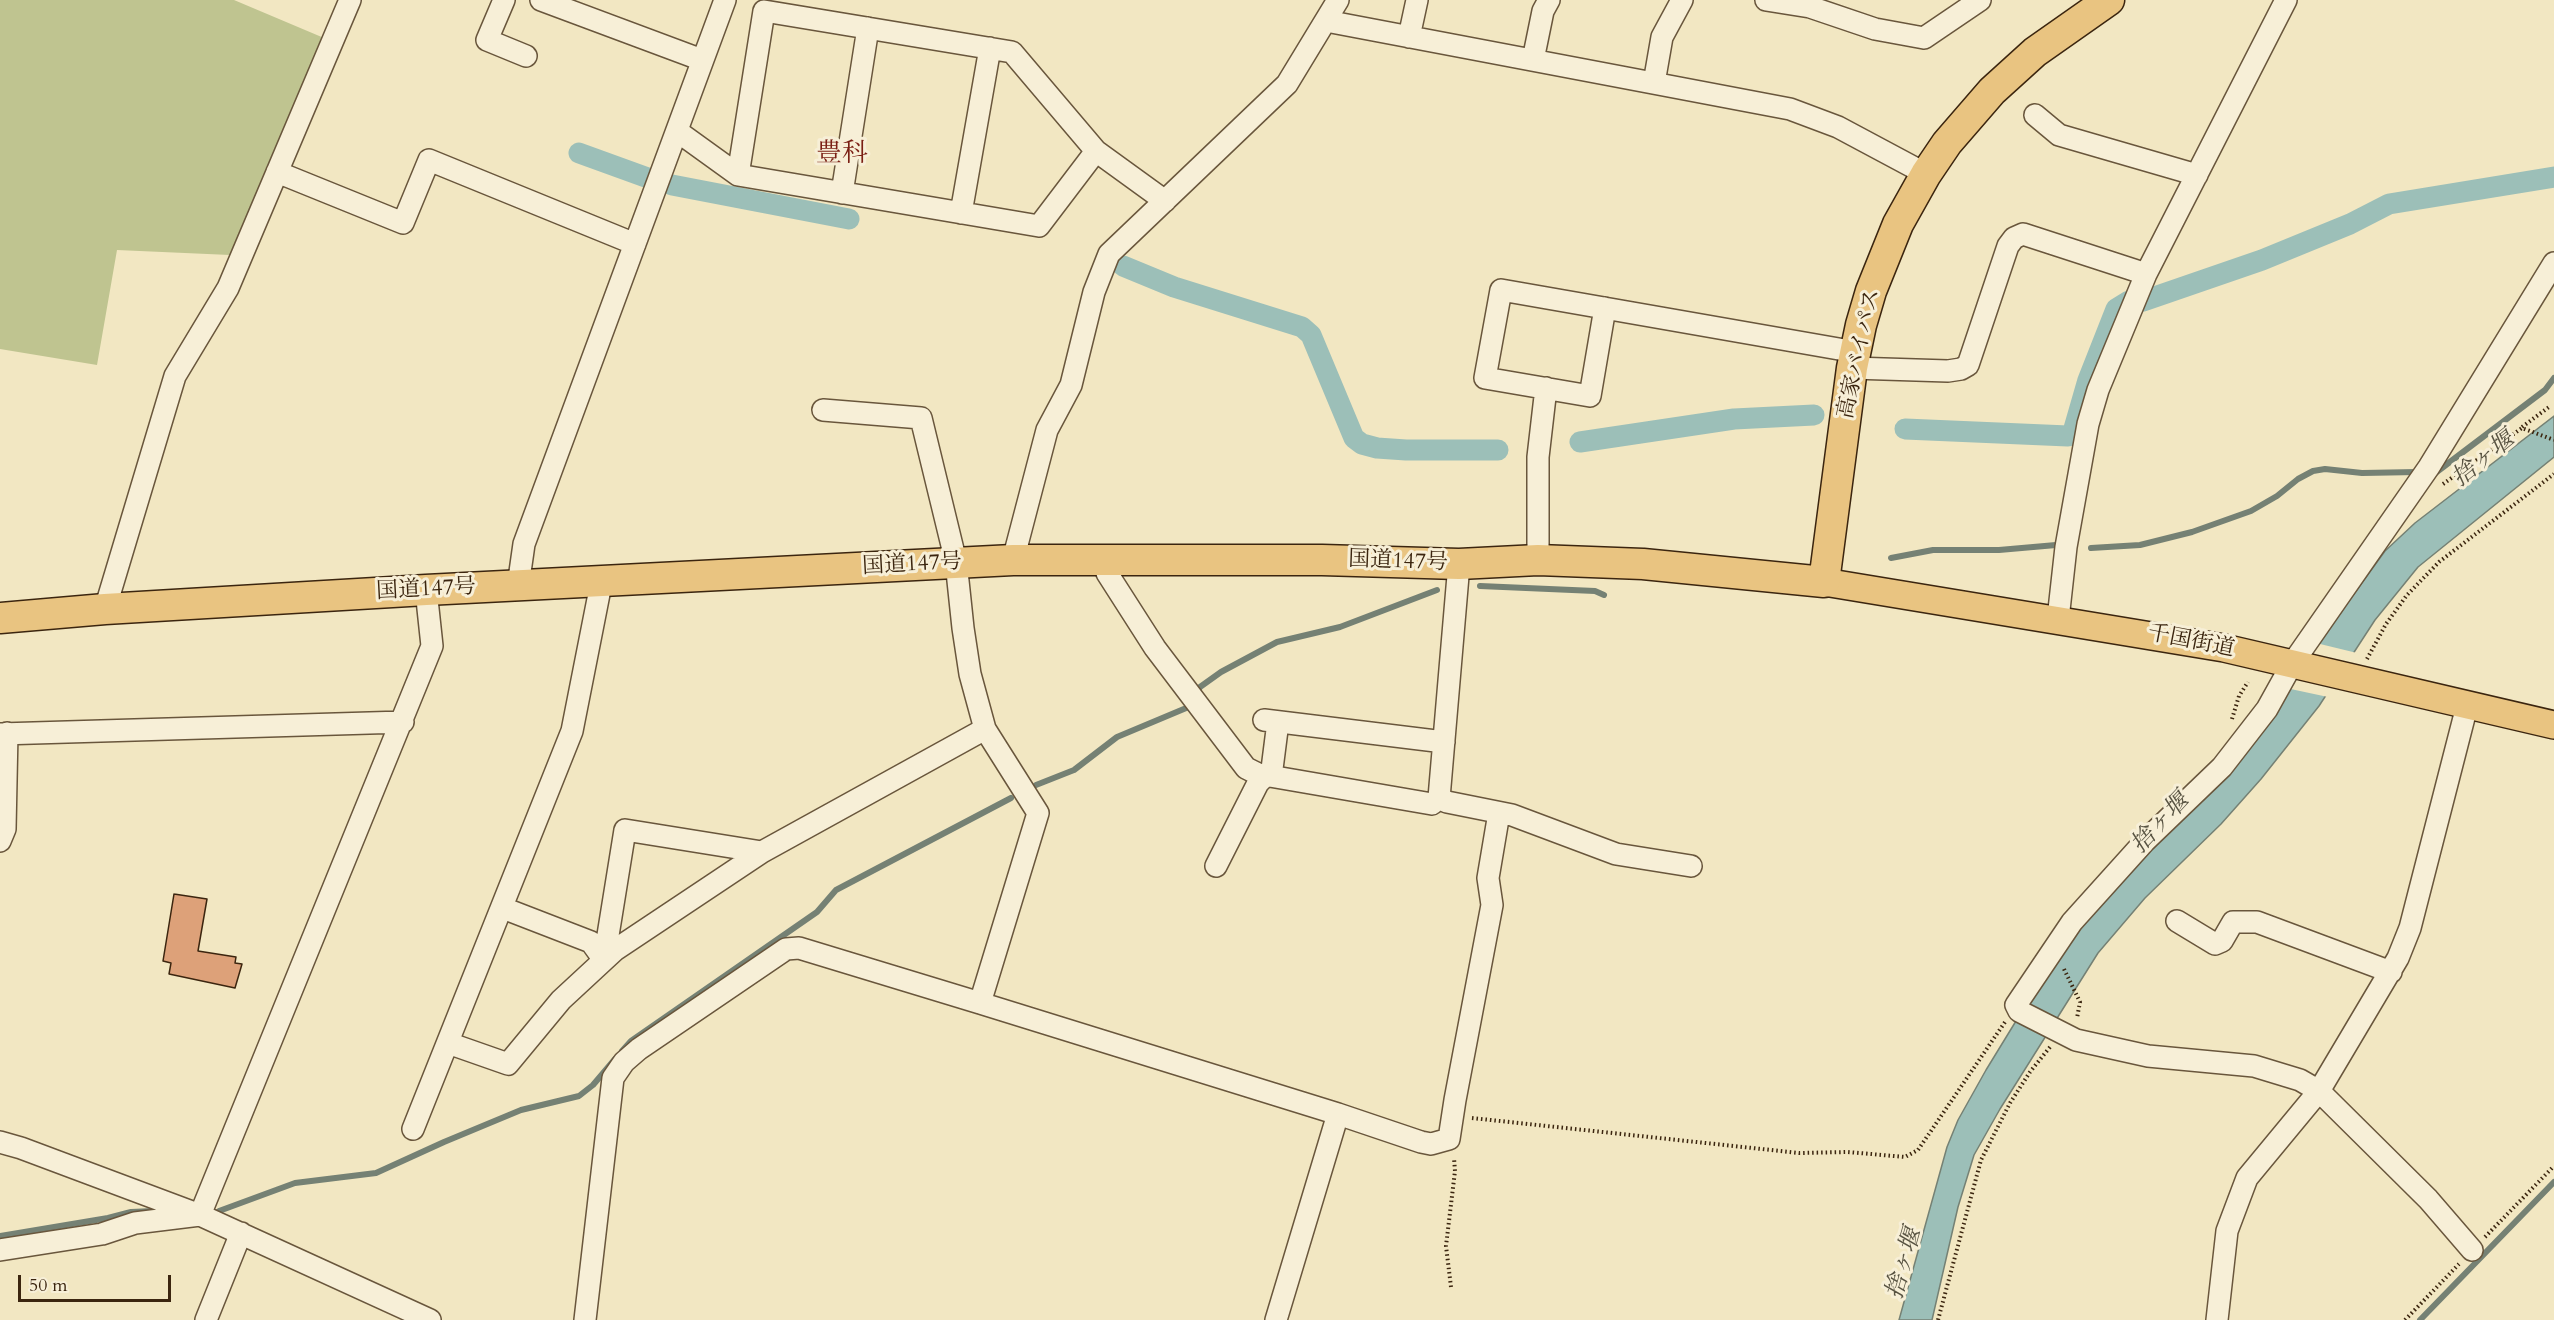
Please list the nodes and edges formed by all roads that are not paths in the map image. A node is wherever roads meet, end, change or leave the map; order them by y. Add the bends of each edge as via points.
1 (350, 0) edge
2 (504, 0) edge
3 (541, 0) edge
4 (725, 0) edge
5 (1338, 0) edge
6 (1417, 0) edge
7 (1549, 0) edge
8 (1682, 0) edge
9 (1766, 0) edge
10 (1980, 0) edge
11 (2109, 0) edge
12 (2286, 0) edge
13 (1326, 21) junction
14 (868, 28) junction
15 (1409, 37) junction
16 (990, 48) junction
17 (526, 56) dead end
18 (702, 60) junction
19 (1533, 60) junction
20 (1654, 83) junction
21 (2035, 115) dead end
22 (677, 131) junction
23 (1096, 151) junction
24 (277, 172) junction
25 (1926, 174) junction
26 (738, 175) junction
27 (2197, 175) junction
28 (842, 193) junction
29 (1165, 201) junction
30 (961, 213) junction
31 (635, 244) junction
32 (2554, 263) edge
33 (2146, 274) junction
34 (1605, 308) junction
35 (1854, 360) junction
36 (1546, 388) junction
37 (823, 410) dead end
38 (1013, 560) junction
39 (1106, 560) junction
40 (1538, 560) junction
41 (956, 562) junction
42 (1459, 564) junction
43 (596, 581) junction
44 (1824, 582) junction
45 (518, 586) junction
46 (426, 590) junction
47 (105, 609) junction
48 (0, 618) edge
49 (2058, 619) junction
50 (2296, 665) junction
51 (2467, 706) junction
52 (403, 722) junction
53 (2554, 725) edge
54 (986, 729) junction
55 (3, 734) edge
56 (1444, 742) junction
57 (1268, 775) junction
58 (1439, 798) junction
59 (1499, 813) junction
60 (0, 841) edge
61 (762, 852) junction
62 (1216, 866) dead end
63 (1691, 866) dead end
64 (503, 908) junction
65 (2177, 921) dead end
66 (604, 960) junction
67 (2391, 972) junction
68 (980, 1003) junction
69 (448, 1043) junction
70 (2319, 1091) junction
71 (1338, 1114) junction
72 (413, 1130) dead end
73 (0, 1142) edge
74 (200, 1215) junction
75 (241, 1233) junction
76 (0, 1250) edge
77 (2472, 1250) road end
78 (206, 1320) edge
79 (430, 1320) edge
80 (585, 1320) edge
81 (1276, 1320) edge
82 (2217, 1320) edge

1 - 24 street
2 - 17 street via 487,40
3 - 18 street
4 - 18 street
5 - 13 street
6 - 15 street
7 - 19 street
8 - 20 street via 1662,37
9 - 10 street via 1810,7 1875,30 1924,38
11 - 25 highway, 高家バイパス via 2012,70 1972,112
12 - 27 street
13 - 15 street
13 - 29 street via 1287,84
14 - 16 street
14 - 26 street via 764,11
14 - 28 street
15 - 19 street
16 - 23 street via 1012,52
16 - 30 street
18 - 22 street
19 - 20 street
20 - 25 street via 1790,109 1838,127
21 - 27 street via 2059,135
22 - 26 street
22 - 31 street
23 - 29 street
23 - 30 street via 1039,226
24 - 31 street via 403,223 429,160
24 - 47 street via 228,288 175,376
25 - 35 highway, 高家バイパス via 1885,253
26 - 28 street
27 - 33 street
28 - 30 street
29 - 38 street via 1109,254 1101,271 1071,385 1047,430
31 - 45 street via 524,544
32 - 50 street via 2429,467
33 - 35 street via 2023,234 2008,246 1968,365 1948,371
33 - 49 street via 2088,424 2066,547
34 - 35 street
34 - 36 street via 1590,396
34 - 36 street via 1501,290 1485,378
35 - 44 highway, 高家バイパス
36 - 40 street via 1538,457
37 - 41 street via 921,418
38 - 39 highway, 国道147号
38 - 41 highway, 国道147号
39 - 42 highway, 国道147号
39 - 57 street via 1107,573 1137,620 1222,739 1246,768
40 - 42 highway, 国道147号
40 - 44 highway, 国道147号 via 1643,564
41 - 43 highway, 国道147号
41 - 54 street via 970,674
42 - 56 street
43 - 45 highway, 国道147号
43 - 64 street via 599,594 572,731
44 - 49 main road, 千国街道
45 - 46 highway, 国道147号
46 - 47 highway, 国道147号
46 - 52 street via 432,646
47 - 48 highway, 国道147号
49 - 50 main road, 千国街道 via 2196,642
50 - 51 main road, 千国街道 via 2355,669
50 - 70 street via 2235,752 2145,841 2072,922 2018,1008 2056,1036 2148,1056 2254,1065 2300,1080
51 - 53 main road, 千国街道
51 - 67 street via 2410,928
52 - 55 street
52 - 74 street
54 - 61 street
54 - 68 street via 1038,813
55 - 60 street via 5,829
56 - 57 street via 1271,721 1272,769
56 - 58 street
57 - 58 street via 1432,804
57 - 62 street via 1258,783
58 - 59 street
59 - 63 street via 1526,819 1616,854
59 - 71 street via 1488,878 1492,905 1449,1139 1431,1144 1421,1142
61 - 66 street
61 - 66 street via 625,830
64 - 66 street via 591,942
64 - 69 street
65 - 67 street via 2215,944 2222,941 2234,922 2257,922
66 - 69 street via 561,1000 508,1064
67 - 70 street
68 - 71 street
68 - 80 street via 799,948 786,949 639,1049 617,1071 611,1086
69 - 72 street
70 - 77 street via 2428,1199
70 - 82 street via 2247,1178 2227,1231
71 - 81 street
73 - 74 street
74 - 75 street
74 - 76 street via 135,1223 102,1234
75 - 78 street
75 - 79 street

